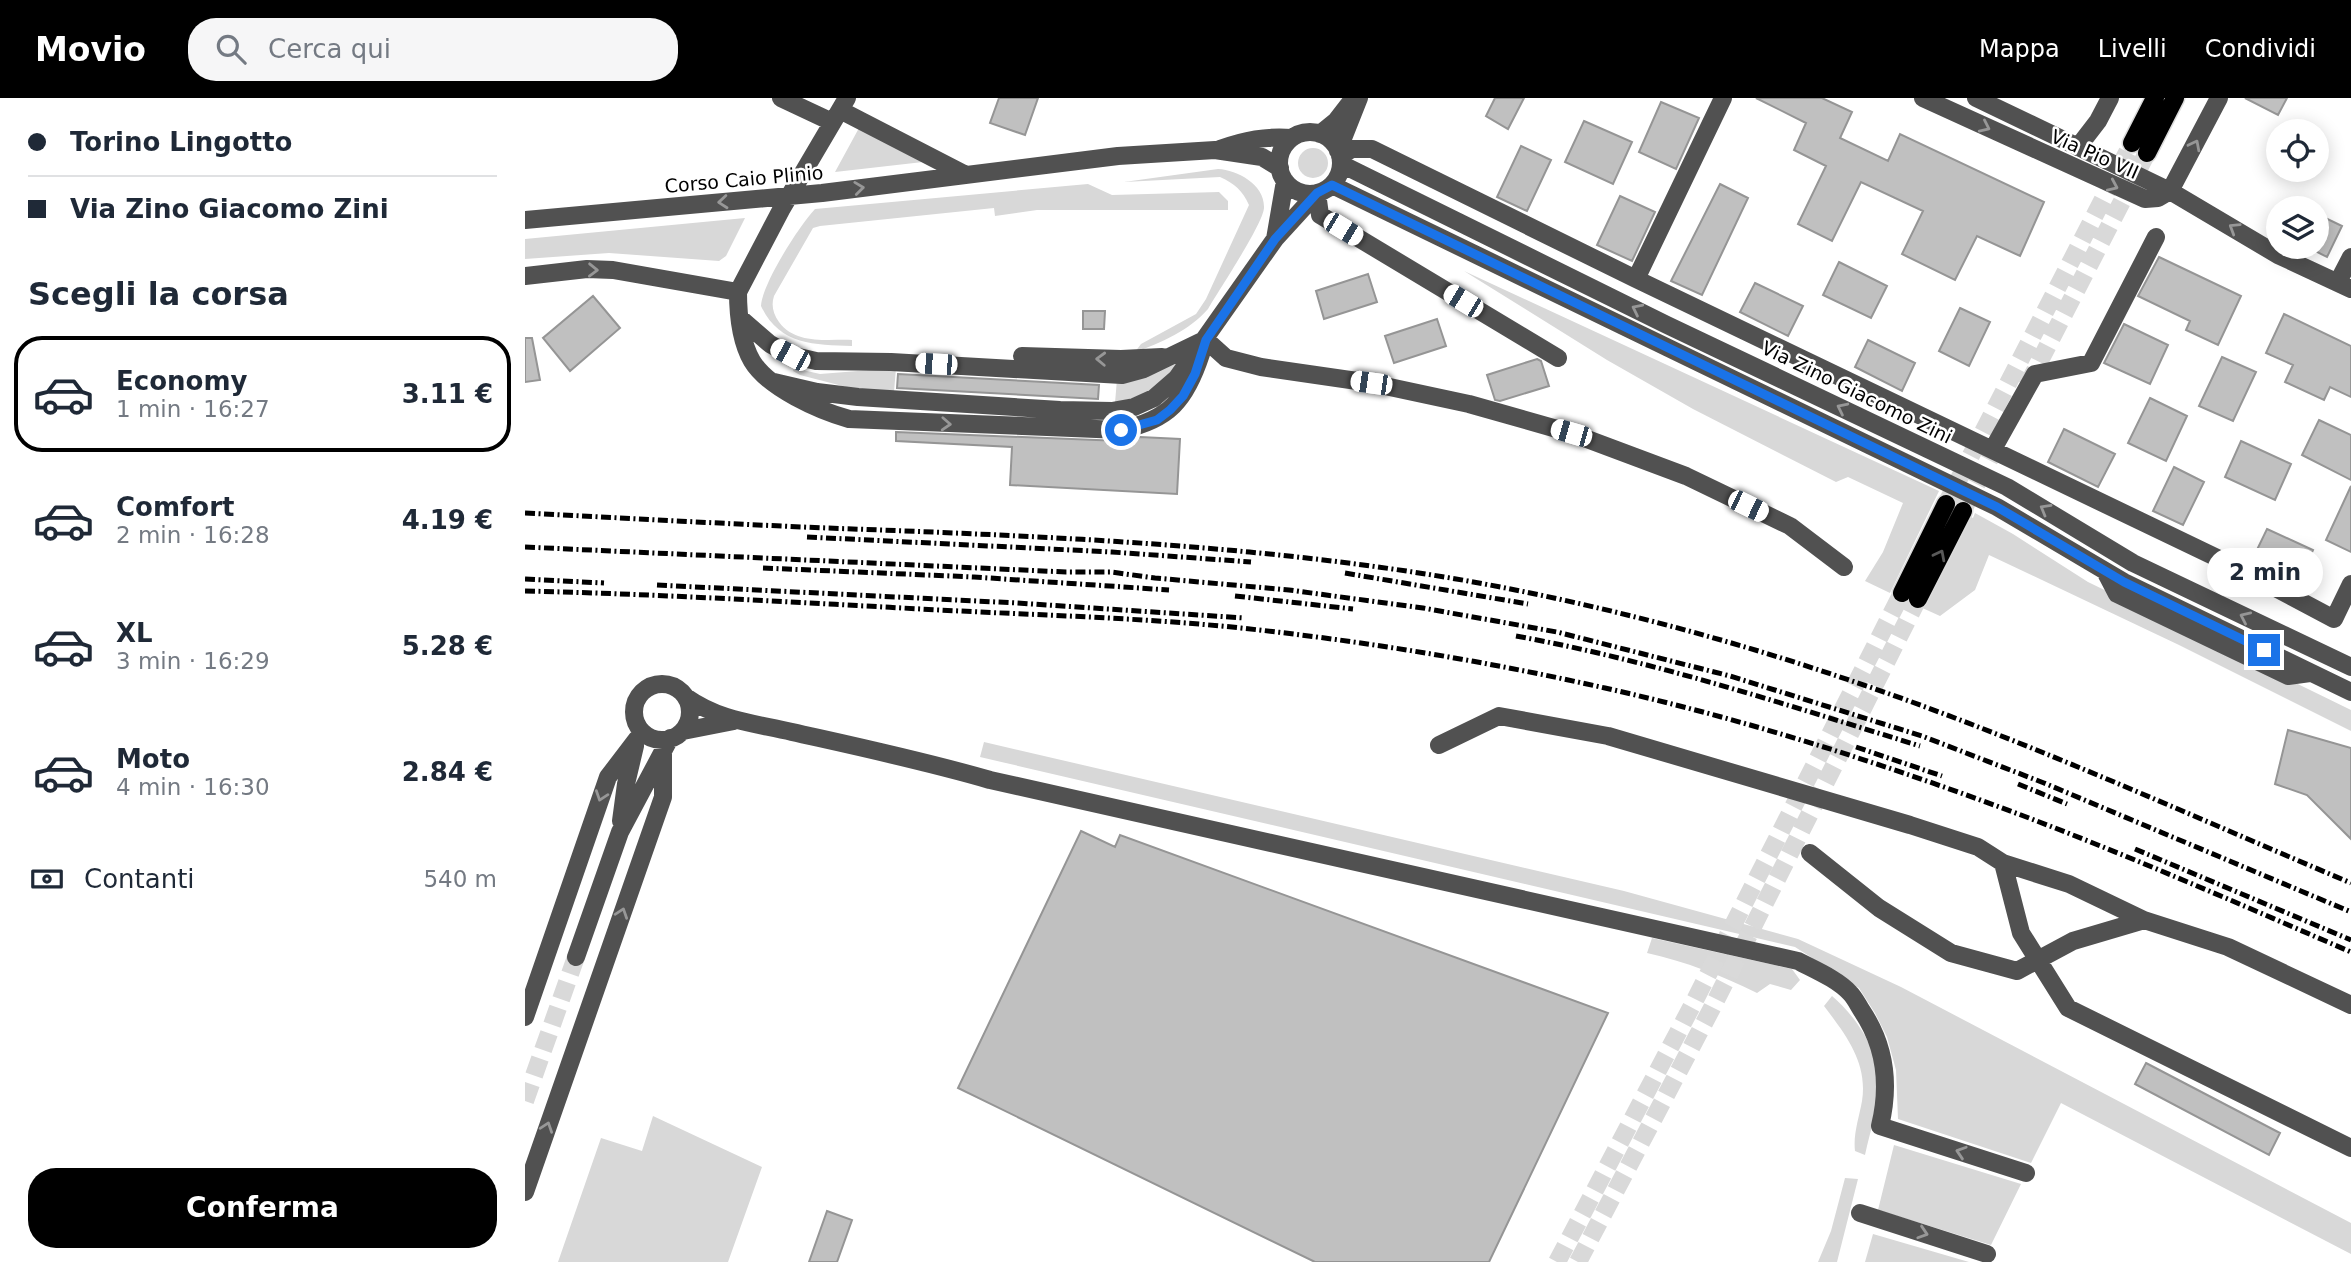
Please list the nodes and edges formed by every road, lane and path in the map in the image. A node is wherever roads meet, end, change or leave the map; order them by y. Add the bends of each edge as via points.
1 (782, 98) edge
2 (1356, 98) edge
3 (1723, 98) edge
4 (1923, 98) edge
5 (1976, 98) edge
6 (2110, 98) edge
7 (2155, 98) edge
8 (2175, 98) edge
9 (2219, 98) edge
10 (839, 110) edge
11 (1320, 134) junction
12 (1292, 138) junction
13 (2078, 147) junction
14 (1215, 150) junction
15 (1340, 157) junction
16 (1283, 174) junction
17 (966, 175) junction
18 (1324, 189) junction
19 (2170, 191) junction
20 (791, 195) junction
21 (525, 220) edge
22 (2156, 237) dead end
23 (1275, 239) junction
24 (2351, 257) edge
25 (525, 276) edge
26 (1636, 279) junction
27 (2344, 286) edge
28 (738, 292) junction
29 (740, 317) junction
30 (1206, 340) junction
31 (1558, 358) dead end
32 (774, 382) junction
33 (896, 400) junction
34 (878, 421) junction
35 (1993, 449) junction
36 (1954, 507) tunnel mouth
37 (1844, 568) dead end
38 (2351, 584) edge
39 (1910, 596) tunnel mouth
40 (2351, 667) edge
41 (2351, 692) edge
42 (686, 697) junction
43 (734, 721) junction
44 (638, 734) junction
45 (672, 739) junction
46 (1439, 745) dead end
47 (620, 832) junction
48 (1811, 853) dead end
49 (2003, 863) junction
50 (2144, 920) junction
51 (576, 957) tunnel mouth
52 (2037, 960) junction
53 (2351, 1005) edge
54 (525, 1017) edge
55 (2351, 1148) edge
56 (2026, 1173) dead end
57 (525, 1192) edge
58 (1860, 1213) dead end
59 (1987, 1254) dead end

1 - 10 street
2 - 11 street
2 - 15 street
3 - 26 street
4 -> 19 street, Via Pio VII via 2133,195 2158,198
5 - 13 street, Via Pio VII
6 - 13 street
7 - 8 main road via 2139,148
19 -> 9 street
10 - 17 street
10 - 20 street
11 - 12 street
11 - 15 street via 1333,143
12 - 14 street, Corso Caio Plinio via 1244,140
12 - 16 street via 1282,152
13 - 19 street, Via Pio VII
14 - 16 street, Corso Caio Plinio via 1262,157
14 - 17 street, Corso Caio Plinio via 1107,157
15 - 18 street via 1336,179
15 - 26 street via 1352,149 1371,149
40 -> 15 street, Via Zino Giacomo Zini via 2133,563 2007,487 1667,325
16 - 18 street via 1300,192
16 - 23 street
20 -> 17 street, Corso Caio Plinio
18 - 23 street
18 - 31 street via 1320,215
18 - 41 street via 1997,507 2124,582
27 -> 19 street via 2278,256
20 -> 21 street, Corso Caio Plinio
20 - 28 street
22 - 35 street via 2091,363 2035,374
23 - 30 street
24 - 27 street
25 -> 28 street via 587,269
26 - 35 street
28 - 29 street
30 -> 29 street via 1122,375 816,361 770,344
29 - 32 street via 754,363
30 - 33 street via 1177,378 1154,398 1134,407 1060,410
34 -> 30 street via 1095,431 1141,426 1163,415 1183,396
30 - 37 street via 1226,358 1261,367 1371,383 1571,433 1686,476 1790,526
32 - 33 street via 817,392
32 - 34 street via 825,412
33 - 34 street
35 - 38 street via 2334,619
36 - 39 main road
42 - 43 street
42 - 44 street via 662,683 644,690 634,706
42 - 45 street via 690,715
43 - 45 street
56 -> 43 street via 1880,1126 1886,1070 1874,1031 1850,992 1798,961
44 - 45 street
44 - 47 street
44 -> 54 street via 608,777
45 - 47 street
57 -> 45 street via 663,797
46 - 49 street via 1499,716 1608,736 1922,828 1978,847
47 - 51 street
48 - 52 street via 1879,908 1951,953 2017,971
49 - 50 street via 2069,884
49 - 52 street via 2021,933
50 - 52 street via 2073,941
50 - 53 street via 2228,947
52 - 55 street via 2068,1008
58 -> 59 street

